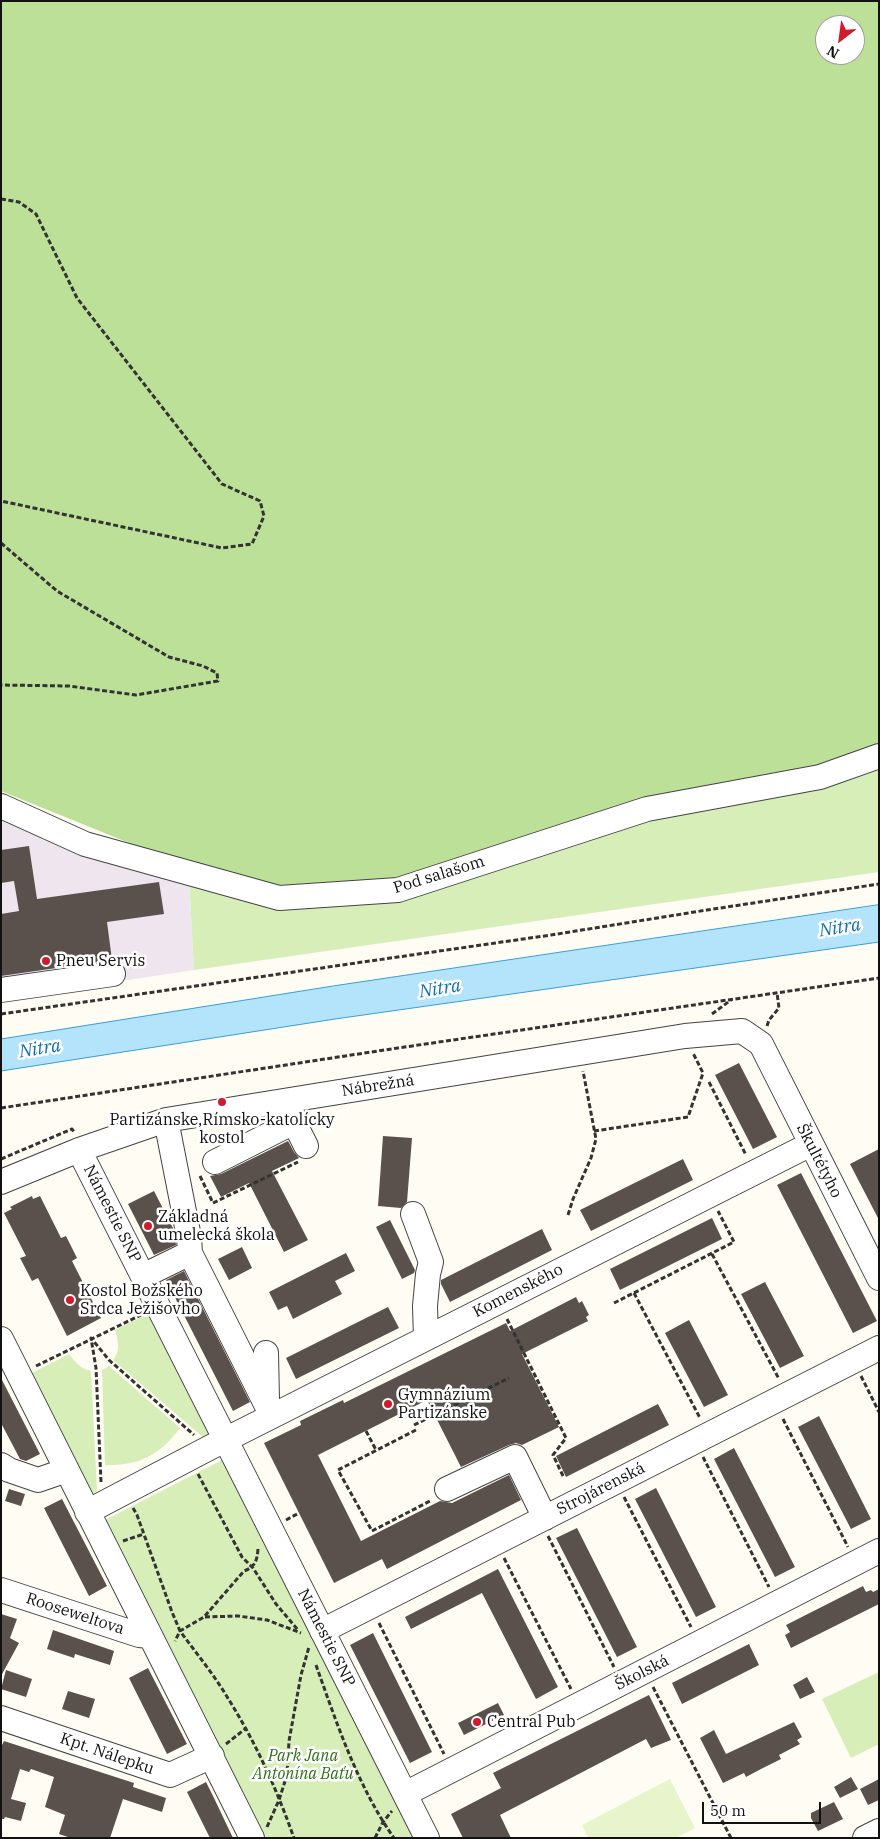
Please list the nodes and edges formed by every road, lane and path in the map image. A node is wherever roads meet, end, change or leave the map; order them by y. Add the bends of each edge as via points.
1 (1, 199) edge
2 (1, 501) edge
3 (1, 543) edge
4 (1, 685) edge
5 (879, 744) edge
6 (879, 756) edge
7 (856, 764) junction
8 (1, 806) edge
9 (879, 884) edge
10 (113, 974) dead end
11 (879, 978) edge
12 (1, 990) edge
13 (777, 993) junction
14 (779, 1008) dead end
15 (1, 1014) edge
16 (761, 1044) joint
17 (579, 1053) junction
18 (703, 1072) dead end
19 (709, 1082) dead end
20 (1, 1108) edge
21 (292, 1112) junction
22 (166, 1120) junction
23 (594, 1131) junction
24 (811, 1144) junction
25 (306, 1146) joint
26 (79, 1150) junction
27 (207, 1168) joint
28 (754, 1172) junction
29 (1, 1182) edge
30 (718, 1210) dead end
31 (413, 1214) dead end
32 (568, 1215) dead end
33 (190, 1253) junction
34 (712, 1254) junction
35 (143, 1276) junction
36 (879, 1278) edge
37 (634, 1293) junction
38 (614, 1303) dead end
39 (159, 1306) junction
40 (506, 1318) dead end
41 (91, 1338) junction
42 (426, 1338) junction
43 (1, 1339) edge
44 (879, 1348) edge
45 (266, 1353) dead end
46 (853, 1361) junction
47 (29, 1370) dead end
48 (509, 1378) dead end
49 (781, 1398) junction
50 (269, 1412) junction
51 (879, 1412) edge
52 (414, 1425) dead end
53 (416, 1430) dead end
54 (366, 1431) dead end
55 (702, 1438) junction
56 (208, 1448) junction
57 (376, 1450) junction
58 (1, 1464) edge
59 (67, 1470) junction
60 (564, 1478) dead end
61 (616, 1481) junction
62 (443, 1493) joint
63 (105, 1502) junction
64 (542, 1519) junction
65 (144, 1534) junction
66 (496, 1542) junction
67 (115, 1544) dead end
68 (259, 1544) dead end
69 (879, 1551) edge
70 (857, 1563) junction
71 (253, 1568) junction
72 (1, 1590) edge
73 (778, 1603) junction
74 (371, 1606) junction
75 (204, 1617) junction
76 (180, 1631) junction
77 (150, 1636) junction
78 (311, 1637) junction
79 (699, 1643) junction
80 (172, 1646) dead end
81 (312, 1654) dead end
82 (315, 1663) dead end
83 (645, 1671) junction
84 (622, 1683) junction
85 (579, 1705) junction
86 (1, 1718) edge
87 (246, 1729) junction
88 (212, 1756) junction
89 (452, 1770) junction
90 (405, 1794) junction
91 (280, 1800) junction
92 (383, 1822) junction
93 (879, 1831) edge
94 (259, 1835) edge
95 (294, 1838) edge
96 (375, 1838) edge
97 (394, 1838) edge
98 (427, 1838) edge
99 (731, 1838) edge
100 (865, 1838) edge

1 - 2 path via 19,202 36,214 77,298 222,484 260,501 264,516 252,544 222,548
3 - 4 path via 57,591 169,657 217,673 218,681 136,695 69,686
5 - 7 street
6 - 7 street, Pod salašom
7 - 8 street, Pod salašom via 820,778 647,809 398,890 279,898 85,844
9 - 15 path
10 - 12 street
11 - 13 path
13 - 14 path
13 - 20 path
16 - 17 street, Nábrežná via 742,1031 685,1036
16 - 24 street, Škultétyho
17 - 21 street, Nábrežná
17 - 23 path
18 - 23 path via 688,1117
19 - 28 path
21 - 22 street, Nábrežná
21 - 25 street
21 - 27 street
22 - 26 street, Nábrežná
22 - 33 street
23 - 32 path via 596,1139 591,1158
24 - 28 street, Komenského
24 - 36 street, Škultétyho
25 - 27 path via 305,1158 213,1203
26 - 29 street, Nábrežná
26 - 35 street, Námestie SNP
28 - 42 street, Komenského
30 - 34 path via 734,1242
31 - 42 street via 431,1262 425,1306
33 - 35 street
33 - 50 street
34 - 37 path
34 - 49 path
35 - 39 street, Námestie SNP
37 - 38 path
37 - 55 path
39 - 41 path
39 - 56 street, Námestie SNP
40 - 60 path via 566,1438 553,1456
41 - 47 path
41 - 56 path via 109,1360
41 - 63 path
42 - 50 street, Komenského
43 - 59 street
44 - 46 street, Strojárenská
45 - 50 street
46 - 49 street, Strojárenská
46 - 51 path
48 - 52 path
49 - 55 street, Strojárenská
49 - 70 path
50 - 56 street, Komenského
53 - 57 path
54 - 57 path
55 - 61 street, Strojárenská
55 - 73 path
56 - 63 street
56 - 71 path via 242,1557
56 - 78 street, Námestie SNP
57 - 62 path via 338,1470 372,1531
58 - 59 street via 38,1480
59 - 63 street
61 - 64 street, Strojárenská
61 - 79 path
62 - 64 street via 515,1457
63 - 65 path via 137,1515
63 - 77 street
64 - 66 street, Strojárenská
64 - 84 path
65 - 67 path
65 - 76 path
66 - 74 street, Strojárenská
66 - 85 path
68 - 71 path
69 - 70 street, Školská
70 - 73 street, Školská
71 - 75 path via 244,1571
71 - 78 path via 276,1604
72 - 77 street, Rooseweltova
73 - 79 street, Školská
74 - 78 street, Strojárenská
74 - 89 path
75 - 76 path
75 - 78 path via 238,1616 267,1620
76 - 80 path
76 - 87 path via 229,1699
77 - 88 street
78 - 81 path
78 - 90 street, Námestie SNP
78 - 91 path via 301,1675 287,1775
79 - 83 street, Školská
82 - 92 path via 353,1763
83 - 84 street, Školská
83 - 99 path
84 - 85 street, Školská
85 - 89 street, Školská
86 - 88 street, Kpt. Nálepku via 170,1775
87 - 88 path
87 - 91 path
88 - 94 street
89 - 90 street, Školská
90 - 92 path
90 - 98 street, Námestie SNP
91 - 94 path
91 - 95 path
92 - 96 path
92 - 97 path
93 - 100 street

